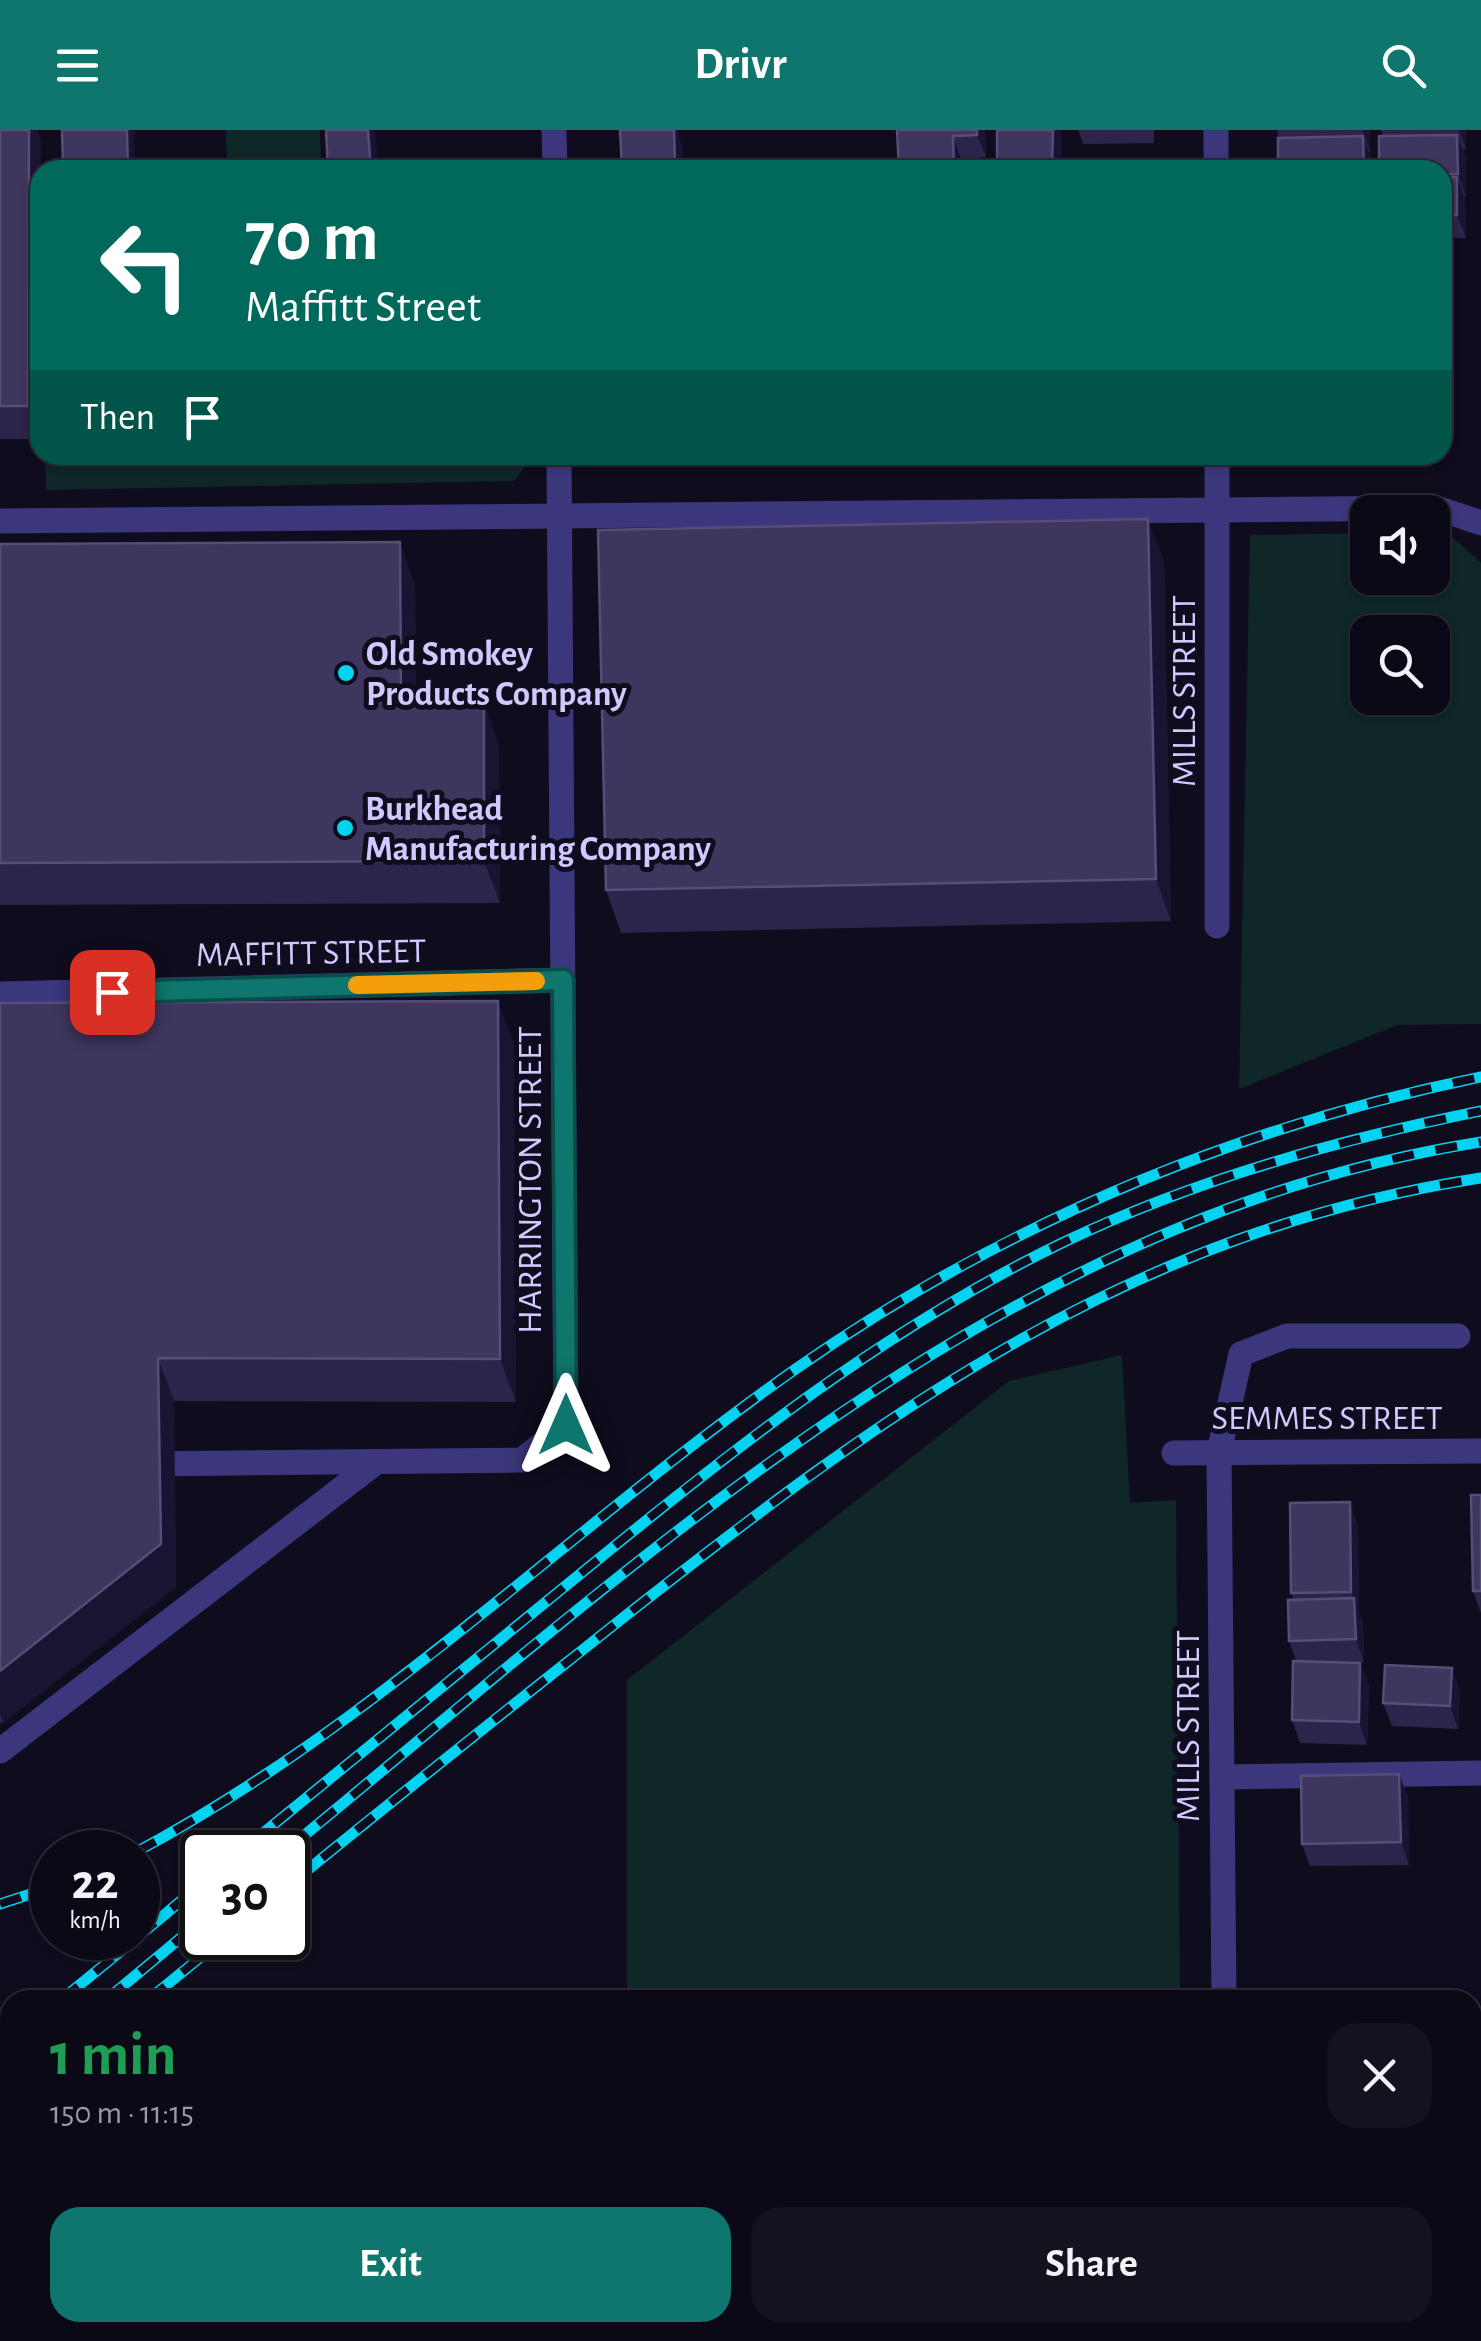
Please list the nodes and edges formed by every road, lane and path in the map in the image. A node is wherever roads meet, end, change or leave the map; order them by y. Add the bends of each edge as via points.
1 (554, 130) edge
2 (1216, 130) edge
3 (555, 160) edge
4 (1216, 160) edge
5 (559, 465) edge
6 (1218, 465) edge
7 (1218, 510) junction
8 (560, 516) junction
9 (0, 520) edge
10 (1481, 523) edge
11 (1217, 926) dead end
12 (563, 980) junction
13 (0, 994) edge
14 (1458, 1336) dead end
15 (1481, 1451) edge
16 (1220, 1452) junction
17 (1174, 1453) dead end
18 (375, 1463) junction
19 (118, 1464) edge
20 (0, 1751) edge
21 (1481, 1772) edge
22 (1222, 1777) junction
23 (1224, 1990) edge

1 - 3 street
2 - 4 street
5 - 8 street, HARRINGTON STREET
6 - 7 street, MILLS STREET
7 - 8 street
7 - 10 street via 1437,508
7 - 11 street, MILLS STREET
8 - 9 street
8 - 12 street, HARRINGTON STREET
12 - 13 street, MAFFITT STREET
12 - 18 street, HARRINGTON STREET via 566,1425 522,1460
14 - 16 street, MILLS STREET via 1288,1336 1240,1354
15 - 16 street, SEMMES STREET
16 - 17 street, SEMMES STREET
16 - 22 street, MILLS STREET
18 - 19 street
18 - 20 street
21 - 22 street
22 - 23 street, MILLS STREET

